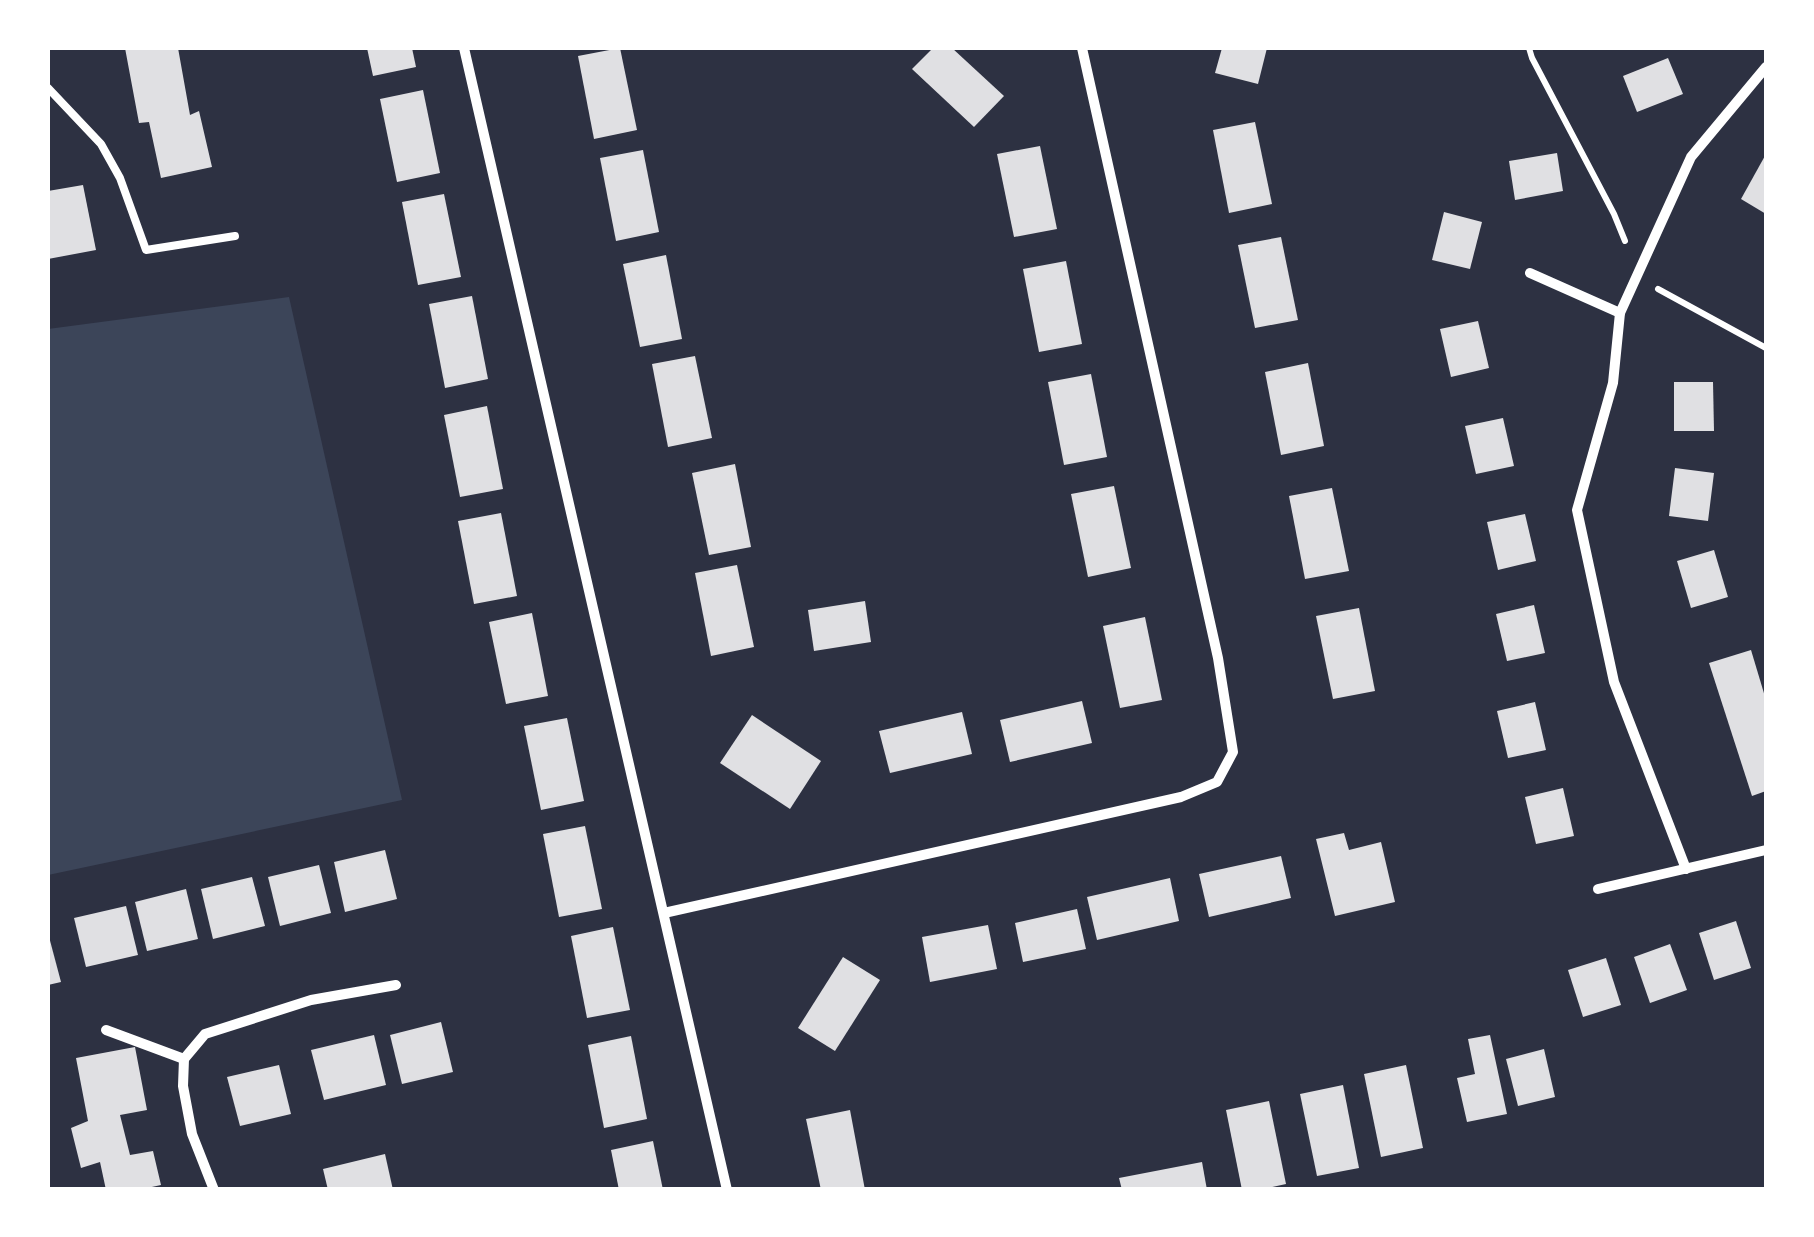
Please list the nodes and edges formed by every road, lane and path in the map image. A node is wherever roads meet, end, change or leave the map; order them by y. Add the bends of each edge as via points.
1 (464, 48) edge
2 (1082, 48) edge
3 (1529, 48) edge
4 (1766, 67) edge
5 (48, 88) edge
6 (235, 236) dead end
7 (1530, 273) dead end
8 (1636, 277) junction
9 (1620, 313) junction
10 (1766, 348) edge
11 (1766, 850) edge
12 (1686, 869) junction
13 (1598, 890) dead end
14 (664, 913) junction
15 (396, 985) dead end
16 (106, 1030) dead end
17 (184, 1059) junction
18 (214, 1190) edge
19 (727, 1190) edge

1 - 14 street
2 - 14 street via 1218,658 1233,752 1217,782 1181,797
3 - 8 path via 1614,214
4 - 8 street via 1691,158
5 - 6 lane via 101,144 146,250
7 - 9 street
8 - 9 street
8 - 10 path
9 - 12 street via 1613,383 1577,510 1614,682
11 - 12 street
12 - 13 street
14 - 19 street
15 - 17 street via 237,1022 205,1034
16 - 17 street
17 - 18 street via 192,1134

